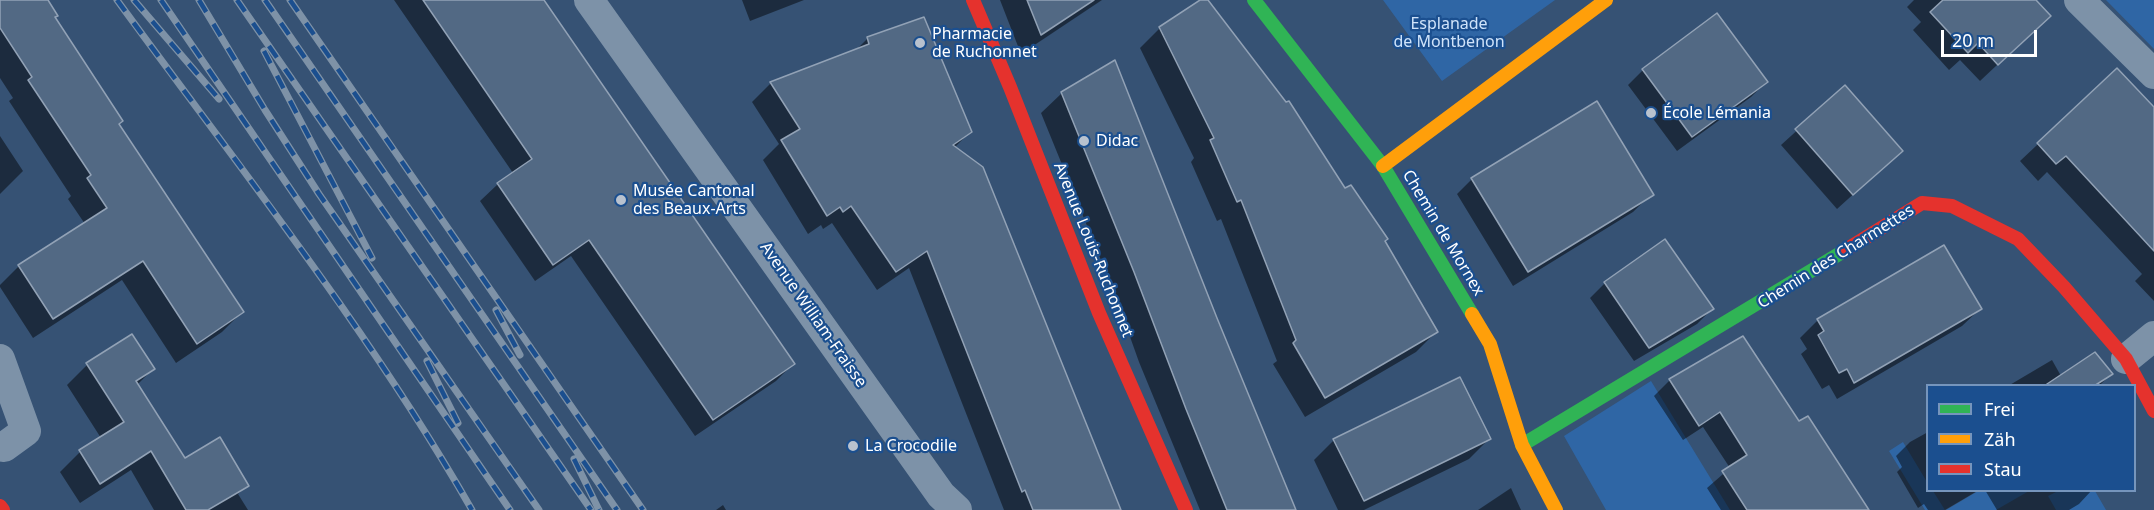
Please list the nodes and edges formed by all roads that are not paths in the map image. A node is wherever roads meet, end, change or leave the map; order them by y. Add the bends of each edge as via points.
1 (589, 0) edge
2 (973, 0) edge
3 (1254, 0) edge
4 (1606, 0) edge
5 (2079, 0) edge
6 (2154, 74) edge
7 (1383, 166) junction
8 (2154, 336) edge
9 (2126, 358) junction
10 (0, 359) edge
11 (2154, 411) edge
12 (1522, 445) junction
13 (1, 449) edge
14 (0, 506) edge
15 (3, 510) edge
16 (957, 510) edge
17 (1186, 510) edge
18 (1556, 510) edge

1 - 16 street, Avenue William-Fraisse via 941,495
2 - 17 street, Avenue Louis-Ruchonnet via 1099,313
3 - 7 street, Chemin de Mornex
4 - 7 street
5 - 6 street
7 - 12 street, Chemin de Mornex via 1490,344
8 - 9 street
9 - 11 street, Chemin des Charmettes
9 - 12 street, Chemin des Charmettes via 2018,239 1952,206 1922,203
10 - 13 street via 26,431
12 - 18 street, Chemin de Mornex
14 - 15 street

